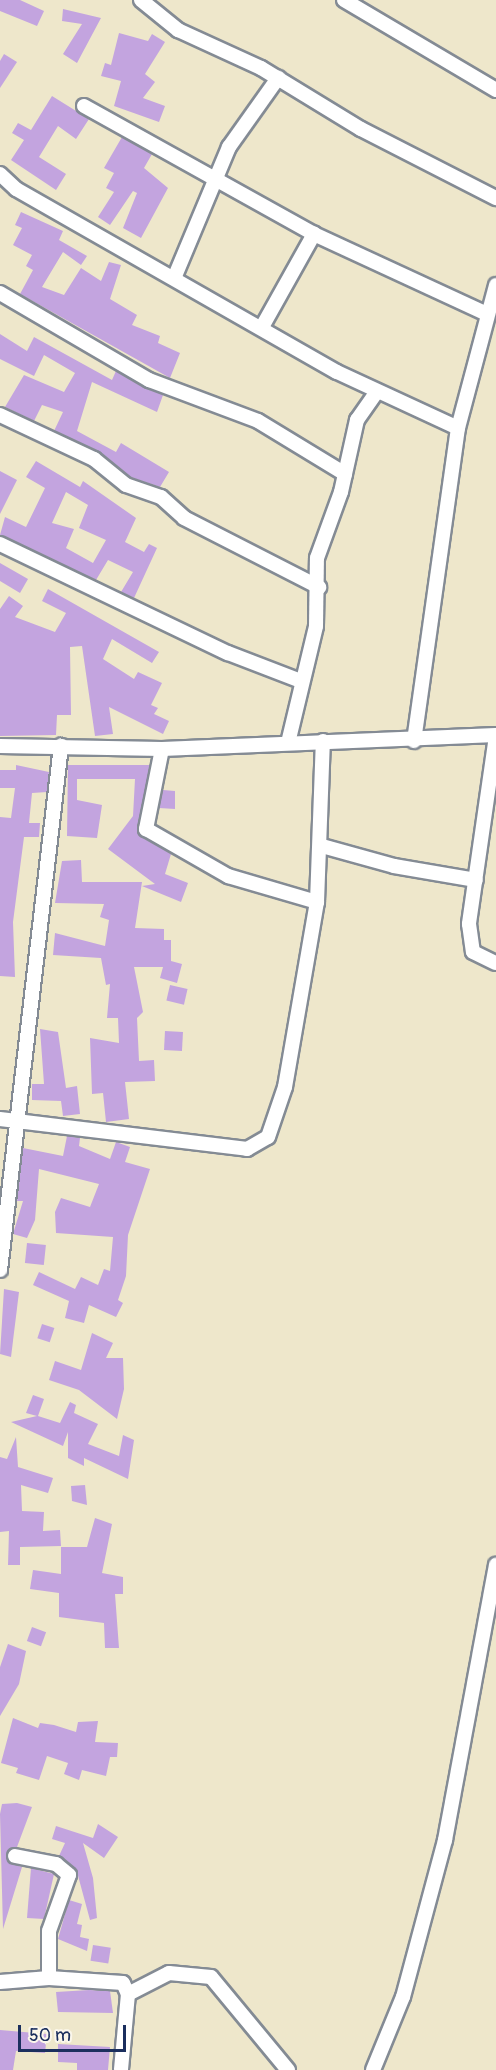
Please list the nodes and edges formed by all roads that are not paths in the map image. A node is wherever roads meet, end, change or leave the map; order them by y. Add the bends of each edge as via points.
1 (141, 0) edge
2 (344, 0) edge
3 (278, 78) junction
4 (496, 90) edge
5 (84, 106) dead end
6 (0, 174) edge
7 (214, 176) junction
8 (496, 198) edge
9 (314, 234) junction
10 (175, 276) junction
11 (496, 285) edge
12 (0, 292) edge
13 (487, 314) junction
14 (262, 327) junction
15 (376, 393) junction
16 (0, 415) edge
17 (458, 428) junction
18 (345, 474) junction
19 (0, 544) edge
20 (319, 587) junction
21 (301, 681) junction
22 (496, 736) edge
23 (323, 741) junction
24 (414, 741) junction
25 (288, 743) junction
26 (0, 746) edge
27 (61, 746) junction
28 (162, 749) junction
29 (322, 846) junction
30 (476, 880) junction
31 (317, 902) junction
32 (496, 963) edge
33 (0, 1119) edge
34 (18, 1122) junction
35 (0, 1270) edge
36 (496, 1565) edge
37 (15, 1856) dead end
38 (49, 1978) junction
39 (0, 1982) edge
40 (128, 1994) junction
41 (121, 2070) edge
42 (288, 2070) edge
43 (374, 2070) edge

1 - 3 street via 178,30
2 - 4 street
3 - 7 street
3 - 8 street via 360,129
5 - 7 street
6 - 10 street via 16,189
7 - 9 street
7 - 10 street
9 - 13 street
9 - 14 street
10 - 14 street
11 - 13 street
12 - 18 street via 148,380 258,421
13 - 17 street
14 - 15 street
15 - 17 street
15 - 18 street via 357,420
16 - 20 street via 94,459 126,485 161,497 184,518
17 - 24 street
18 - 20 street via 317,558
19 - 21 street via 228,653
20 - 21 street
21 - 25 street
22 - 24 street
22 - 30 street
23 - 24 street
23 - 25 street
23 - 29 street
25 - 28 street
26 - 27 street
27 - 28 street
27 - 34 street
28 - 31 street via 146,829 228,876
29 - 30 street via 394,866
29 - 31 street
30 - 32 street via 469,939 473,952
31 - 34 street via 285,1087 274,1124 256,1148
33 - 34 street
34 - 35 street
36 - 43 street via 445,1840 403,1997
37 - 38 street via 56,1864 69,1875 49,1931
38 - 39 street
38 - 40 street via 117,1982
40 - 41 street
40 - 42 street via 169,1973 211,1977

